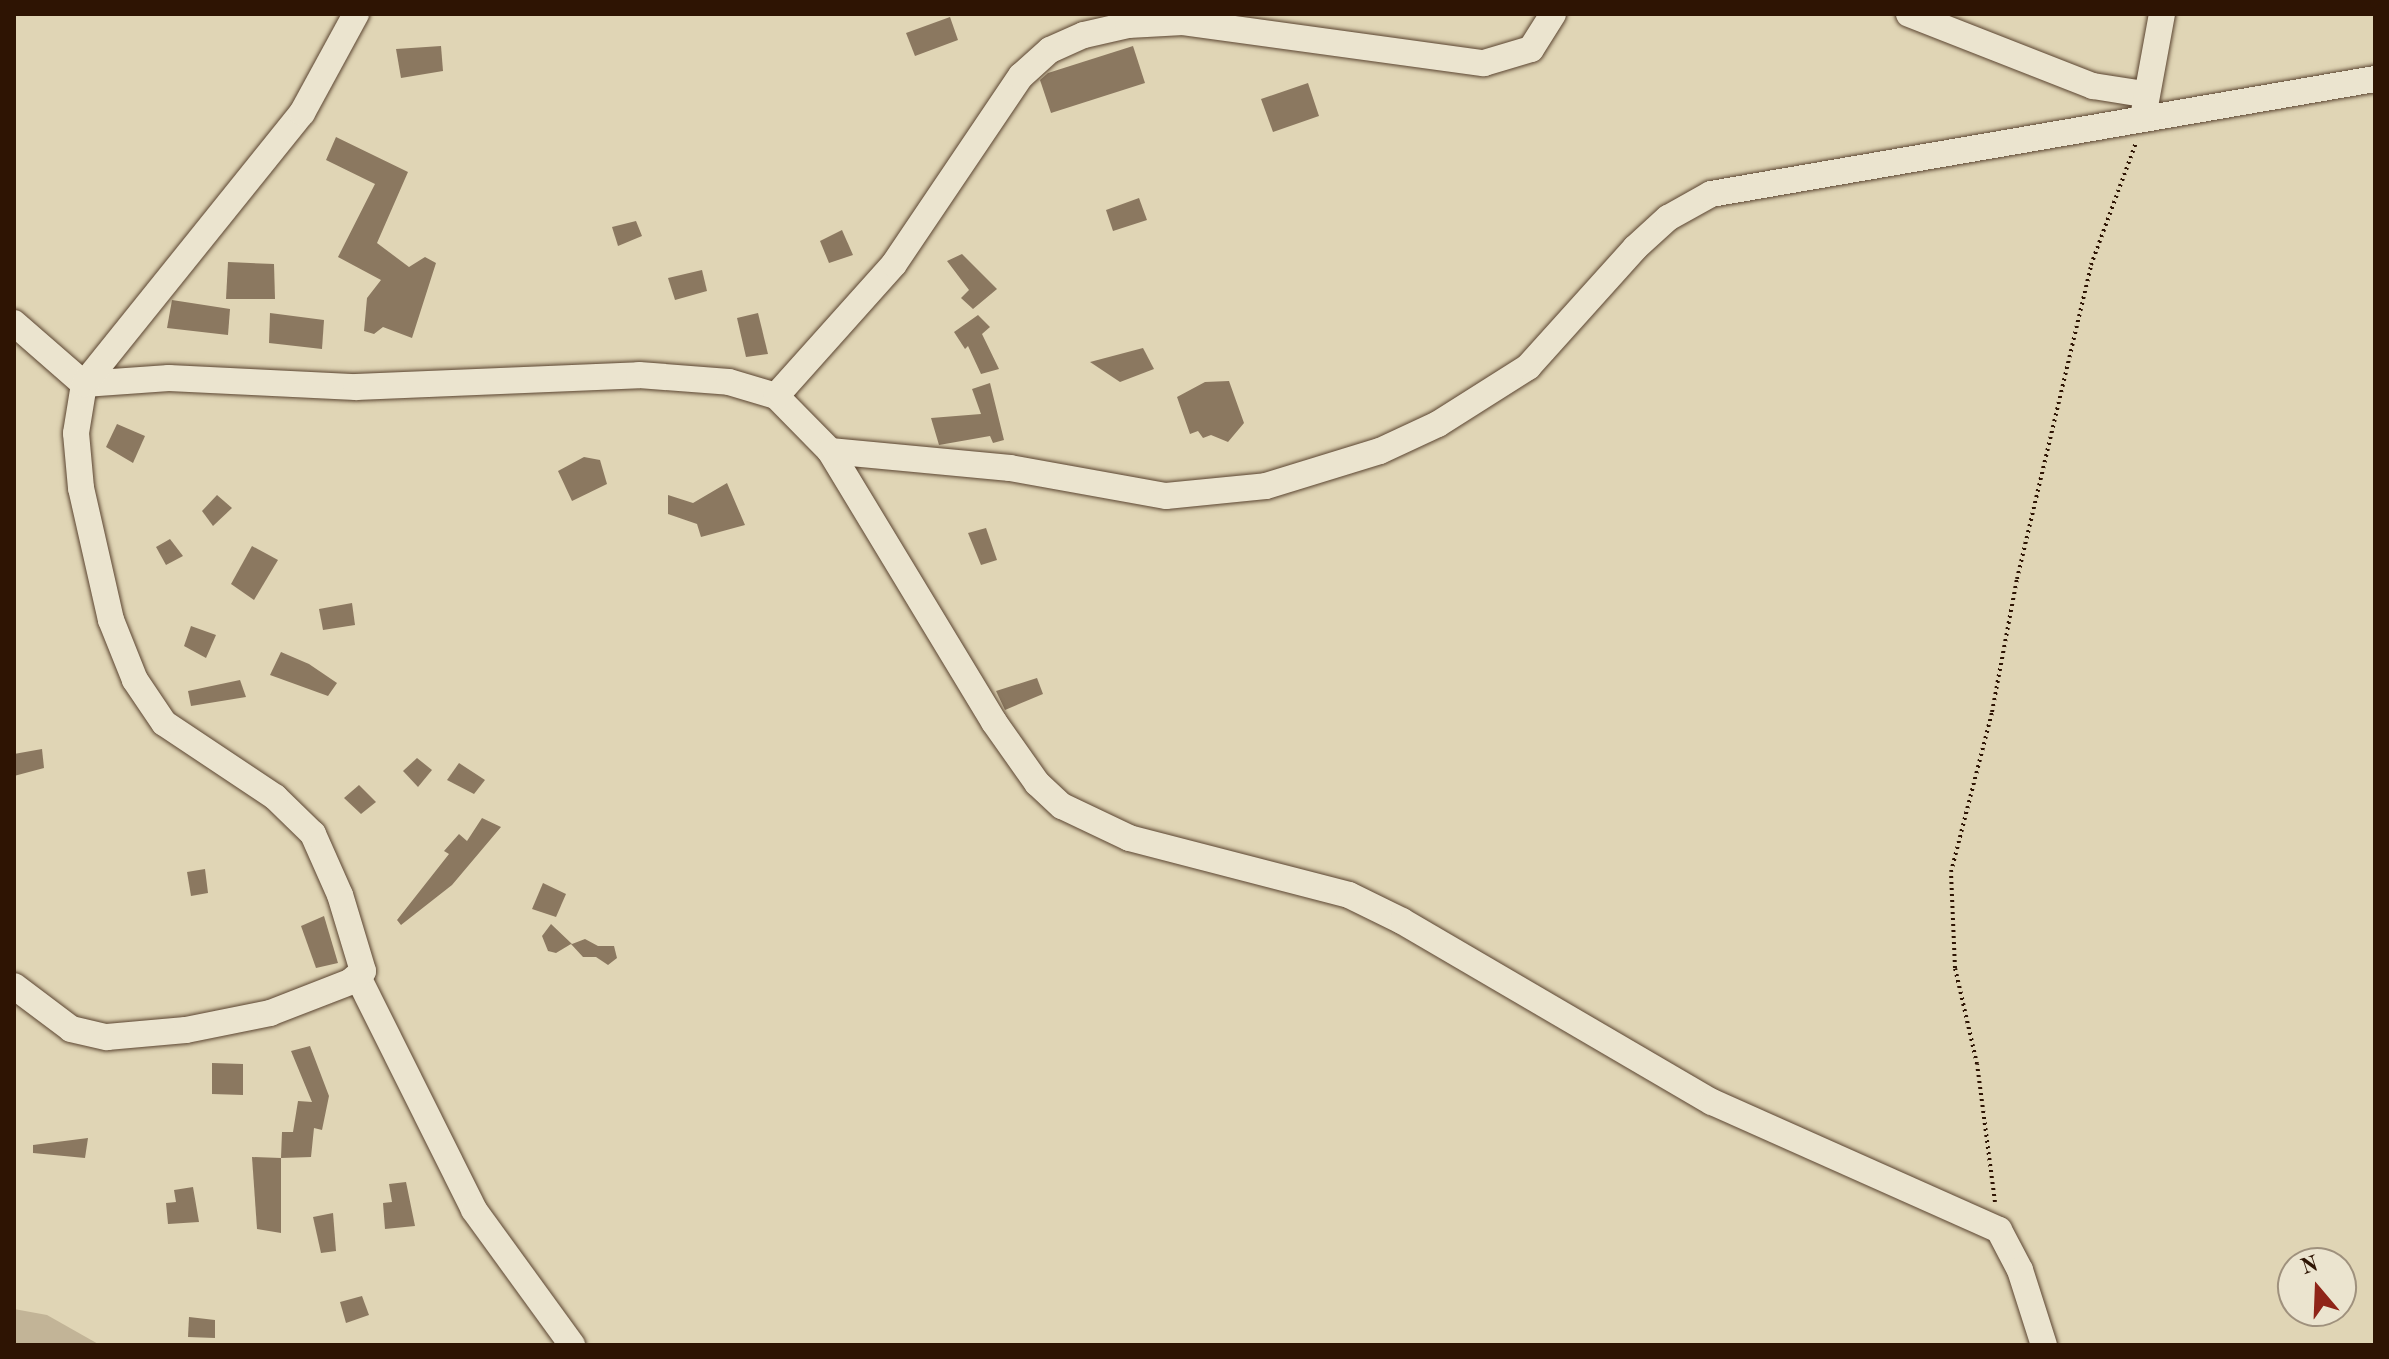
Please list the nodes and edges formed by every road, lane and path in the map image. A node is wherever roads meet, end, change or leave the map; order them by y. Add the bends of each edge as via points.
1 (356, 14) edge
2 (1553, 14) edge
3 (1909, 14) edge
4 (2162, 14) edge
5 (1144, 19) edge
6 (2375, 79) edge
7 (2144, 94) junction
8 (2143, 122) junction
9 (14, 323) edge
10 (84, 384) junction
11 (776, 396) junction
12 (830, 451) junction
13 (358, 977) junction
14 (14, 986) edge
15 (1999, 1230) junction
16 (572, 1345) edge
17 (2044, 1345) edge

1 - 10 street via 302,113
2 - 5 street via 1531,49 1484,63
3 - 7 street via 2093,86
4 - 7 street
5 - 11 street via 1050,50 1021,76 894,264
6 - 8 street
7 - 8 street
8 - 12 street via 1938,151 1711,194 1668,218 1635,248 1528,367 1438,424 1380,451 1266,486 1166,496 1010,468
8 - 15 path via 2091,265 1951,872 1955,968 1977,1064
9 - 10 street
10 - 11 street via 169,378 356,387 639,375 729,382
10 - 13 street via 76,433 81,488 111,620 135,680 164,723 275,797 313,834 362,956
11 - 12 street
12 - 15 street via 994,722 1037,783 1062,806 1129,838 1349,895 1712,1102
13 - 14 street via 270,1013 229,1023 107,1037 71,1029
13 - 16 street via 474,1210
15 - 17 street via 2038,1317

